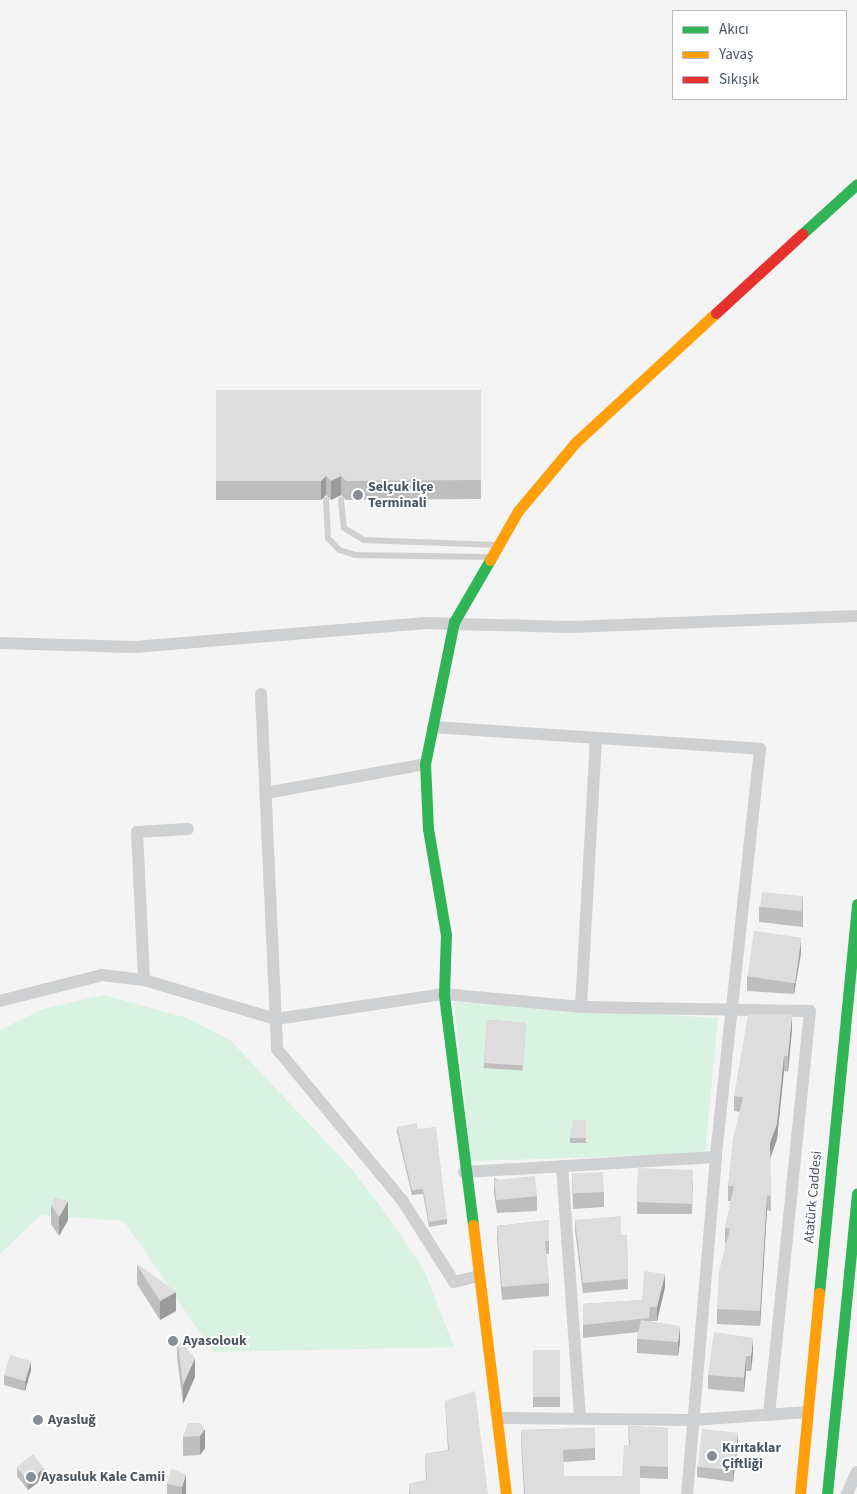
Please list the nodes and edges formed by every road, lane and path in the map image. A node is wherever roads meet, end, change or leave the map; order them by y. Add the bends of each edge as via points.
1 (857, 184) edge
2 (326, 500) dead end
3 (341, 500) dead end
4 (497, 545) junction
5 (490, 557) junction
6 (857, 616) edge
7 (454, 622) junction
8 (0, 643) edge
9 (261, 694) dead end
10 (433, 727) junction
11 (596, 739) junction
12 (425, 764) junction
13 (266, 793) junction
14 (188, 829) dead end
15 (857, 904) edge
16 (144, 980) junction
17 (444, 994) junction
18 (0, 1001) edge
19 (581, 1007) junction
20 (731, 1010) junction
21 (276, 1019) junction
22 (716, 1158) junction
23 (562, 1166) junction
24 (464, 1172) junction
25 (857, 1193) edge
26 (478, 1276) junction
27 (808, 1412) junction
28 (769, 1414) junction
29 (580, 1416) junction
30 (499, 1418) junction
31 (692, 1420) junction
32 (857, 1472) edge
33 (828, 1477) junction
34 (506, 1494) edge
35 (687, 1494) edge
36 (800, 1494) edge
37 (827, 1494) edge
38 (842, 1494) edge
39 (847, 1494) edge

1 - 4 main road via 576,442 518,511
2 - 5 lane via 328,538 339,550 355,555
3 - 4 lane via 344,528 364,540
4 - 5 main road
5 - 7 main road
6 - 7 street via 568,627
7 - 8 street via 134,647
7 - 10 main road
9 - 13 street
10 - 11 street
10 - 12 main road
11 - 19 street
11 - 20 street via 760,749
12 - 13 street
12 - 17 main road via 428,829 446,935
13 - 21 street
14 - 16 street via 137,832
15 - 27 main road, Atatürk Caddesi
16 - 18 street via 102,975
16 - 21 street
17 - 19 street
17 - 21 street
17 - 24 main road
19 - 20 street
20 - 22 street
20 - 28 street via 810,1011
21 - 26 street via 277,1049 402,1200 454,1282
22 - 23 street
22 - 31 street
23 - 24 street
23 - 29 street
24 - 26 main road
25 - 33 main road
26 - 30 main road
27 - 28 street
27 - 36 main road, Atatürk Caddesi
28 - 31 street
29 - 30 street
29 - 31 street
30 - 34 main road
31 - 35 street
32 - 39 street
33 - 37 main road
33 - 38 lane

